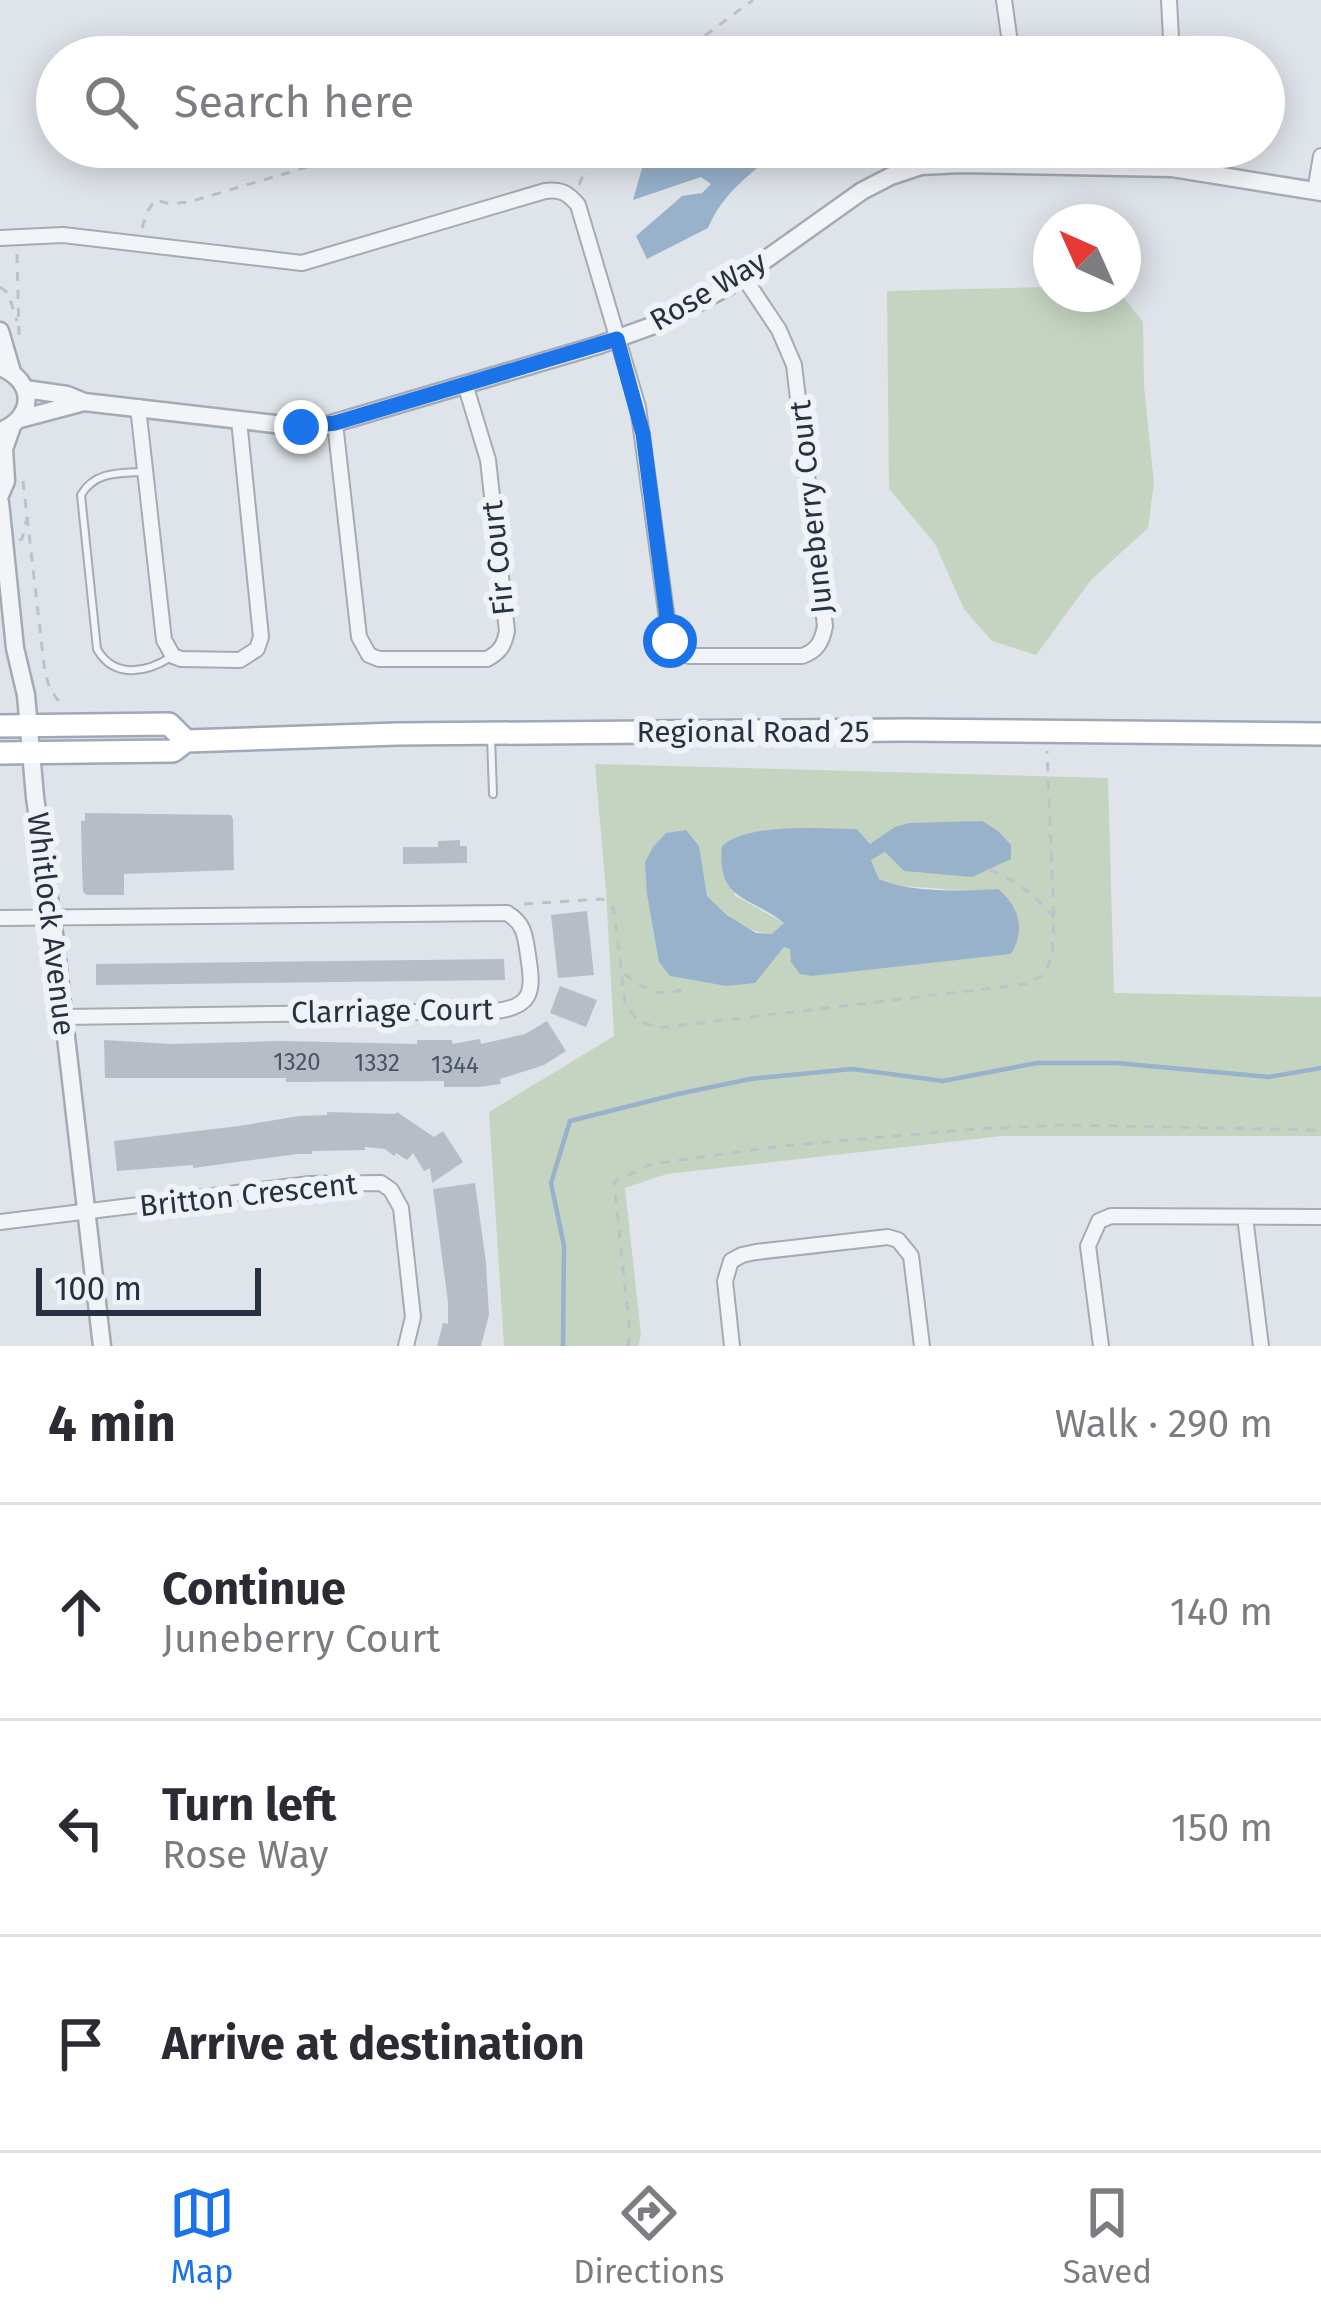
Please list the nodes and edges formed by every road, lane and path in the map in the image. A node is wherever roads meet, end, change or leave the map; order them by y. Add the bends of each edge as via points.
1 (753, 0) edge
2 (1004, 0) edge
3 (1169, 0) edge
4 (704, 36) edge
5 (1009, 36) edge
6 (1171, 36) edge
7 (1321, 156) edge
8 (304, 168) edge
9 (587, 168) edge
10 (915, 168) edge
11 (1172, 168) edge
12 (1318, 191) edge
13 (571, 197) junction
14 (142, 228) dead end
15 (0, 238) edge
16 (17, 254) dead end
17 (743, 276) junction
18 (0, 287) edge
19 (9, 330) edge
20 (617, 339) junction
21 (19, 345) dead end
22 (6, 370) edge
23 (465, 384) junction
24 (25, 388) junction
25 (84, 402) junction
26 (138, 407) junction
27 (239, 420) junction
28 (335, 423) junction
29 (11, 426) edge
30 (145, 472) junction
31 (23, 481) dead end
32 (0, 499) edge
33 (173, 656) junction
34 (60, 704) dead end
35 (0, 726) edge
36 (29, 726) junction
37 (1046, 731) junction
38 (491, 734) junction
39 (1321, 734) edge
40 (186, 740) junction
41 (31, 752) junction
42 (0, 753) edge
43 (493, 794) dead end
44 (990, 870) dead end
45 (537, 902) dead end
46 (0, 918) edge
47 (52, 918) junction
48 (1054, 918) junction
49 (622, 973) junction
50 (686, 988) dead end
51 (64, 1017) junction
52 (1321, 1130) edge
53 (87, 1211) junction
54 (1245, 1217) junction
55 (1321, 1217) edge
56 (0, 1222) edge
57 (102, 1346) edge
58 (406, 1346) edge
59 (627, 1346) edge
60 (732, 1346) edge
61 (922, 1346) edge
62 (1101, 1346) edge
63 (1261, 1346) edge

1 - 4 path
2 - 5 street
3 - 6 street
7 - 12 street
8 - 14 path via 189,202 155,200
9 - 13 path
10 - 17 street, Rose Way via 862,191
11 - 12 street, Rose Way
13 - 15 street via 545,191 302,262 63,235
13 - 20 street
16 - 19 path
17 - 20 street, Rose Way
17 - 20 street, Juneberry Court via 787,344 796,379 825,626 810,653 689,656 670,641 643,434
18 - 19 path via 8,293
19 - 21 path
19 - 22 street
20 - 23 street, Rose Way
22 - 24 street
23 - 28 street, Rose Way
23 - 28 street, Fir Court via 488,460 507,631 487,659 379,659 363,648
24 - 25 street, Rose Way
24 - 29 street, Whitlock Avenue
25 - 26 street, Rose Way
25 - 29 street, Rose Way
26 - 27 street, Rose Way
26 - 30 street
27 - 28 street, Rose Way
27 - 33 street via 261,637 240,661
29 - 32 street, Whitlock Avenue
30 - 33 street via 164,640
30 - 33 lane via 93,480 81,495 97,649 118,670 148,670
31 - 34 path via 45,673
32 - 36 street, Whitlock Avenue
35 - 36 main road, Regional Road 25
36 - 40 main road, Regional Road 25 via 169,724
36 - 41 street, Whitlock Avenue
37 - 38 main road, Regional Road 25
37 - 39 main road, Regional Road 25
37 - 48 path
38 - 40 main road, Regional Road 25
38 - 43 lane
40 - 41 main road, Regional Road 25 via 173,751
41 - 42 main road, Regional Road 25
41 - 47 street, Whitlock Avenue
44 - 48 path via 1016,880
45 - 49 path via 609,903
46 - 47 street, Clarriage Court
47 - 51 street, Whitlock Avenue
47 - 51 street, Clarriage Court via 507,914 525,930 532,985 518,1006 495,1011
48 - 49 path via 1045,974 1027,984 658,1028 637,1020 625,1003
49 - 50 path via 651,992
51 - 53 street, Whitlock Avenue
52 - 59 path via 976,1129 651,1164 614,1182
53 - 56 street
53 - 57 street, Whitlock Avenue
53 - 58 street, Britton Crescent via 310,1184 381,1184 401,1208 413,1317
54 - 55 street
54 - 62 street via 1099,1222 1088,1246
54 - 63 street
60 - 61 street via 725,1281 731,1262 756,1252 888,1238 911,1256

